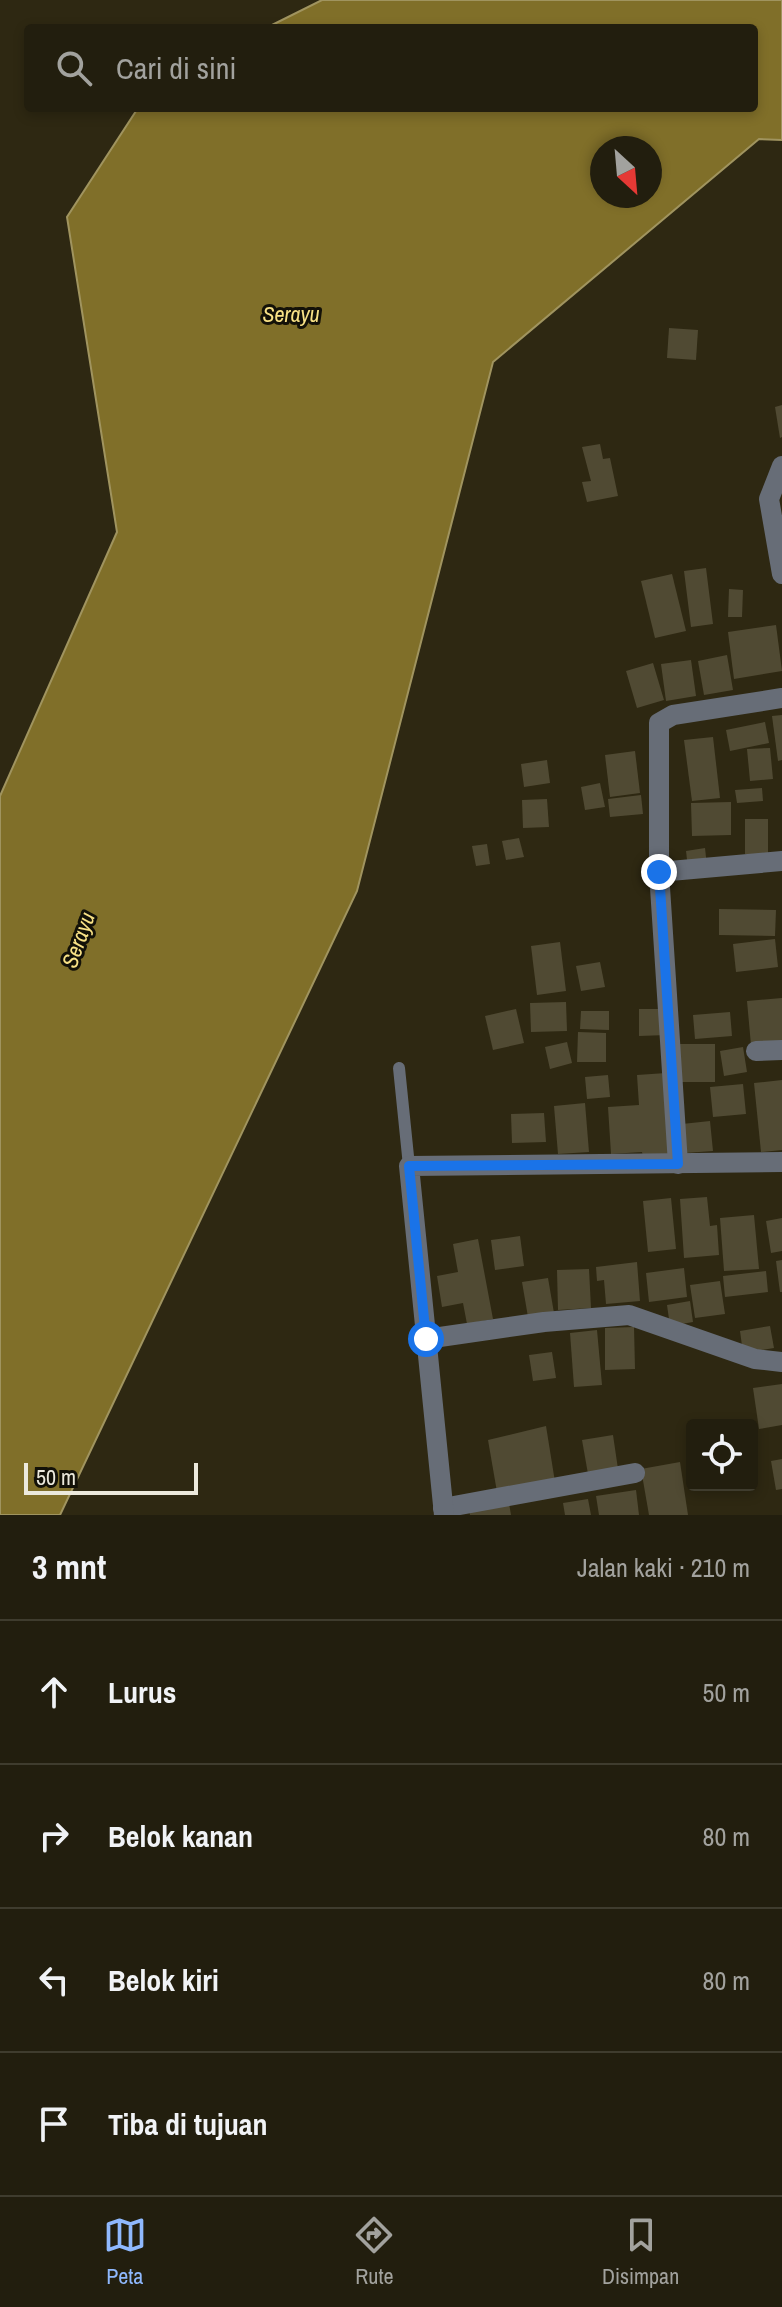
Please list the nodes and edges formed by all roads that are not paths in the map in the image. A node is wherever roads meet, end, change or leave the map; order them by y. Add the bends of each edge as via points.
1 (782, 466) edge
2 (782, 574) edge
3 (782, 698) edge
4 (782, 861) edge
5 (659, 872) junction
6 (782, 1050) edge
7 (756, 1051) dead end
8 (399, 1068) dead end
9 (782, 1162) edge
10 (678, 1164) junction
11 (409, 1166) junction
12 (426, 1339) junction
13 (782, 1362) edge
14 (635, 1473) dead end
15 (444, 1512) edge

1 - 2 street via 769,499
3 - 5 street via 673,715 659,723
4 - 5 street
5 - 10 street
6 - 7 street
8 - 11 lane
9 - 10 street
10 - 11 street
11 - 12 street
12 - 13 street via 629,1315 722,1349
12 - 15 street
14 - 15 street

